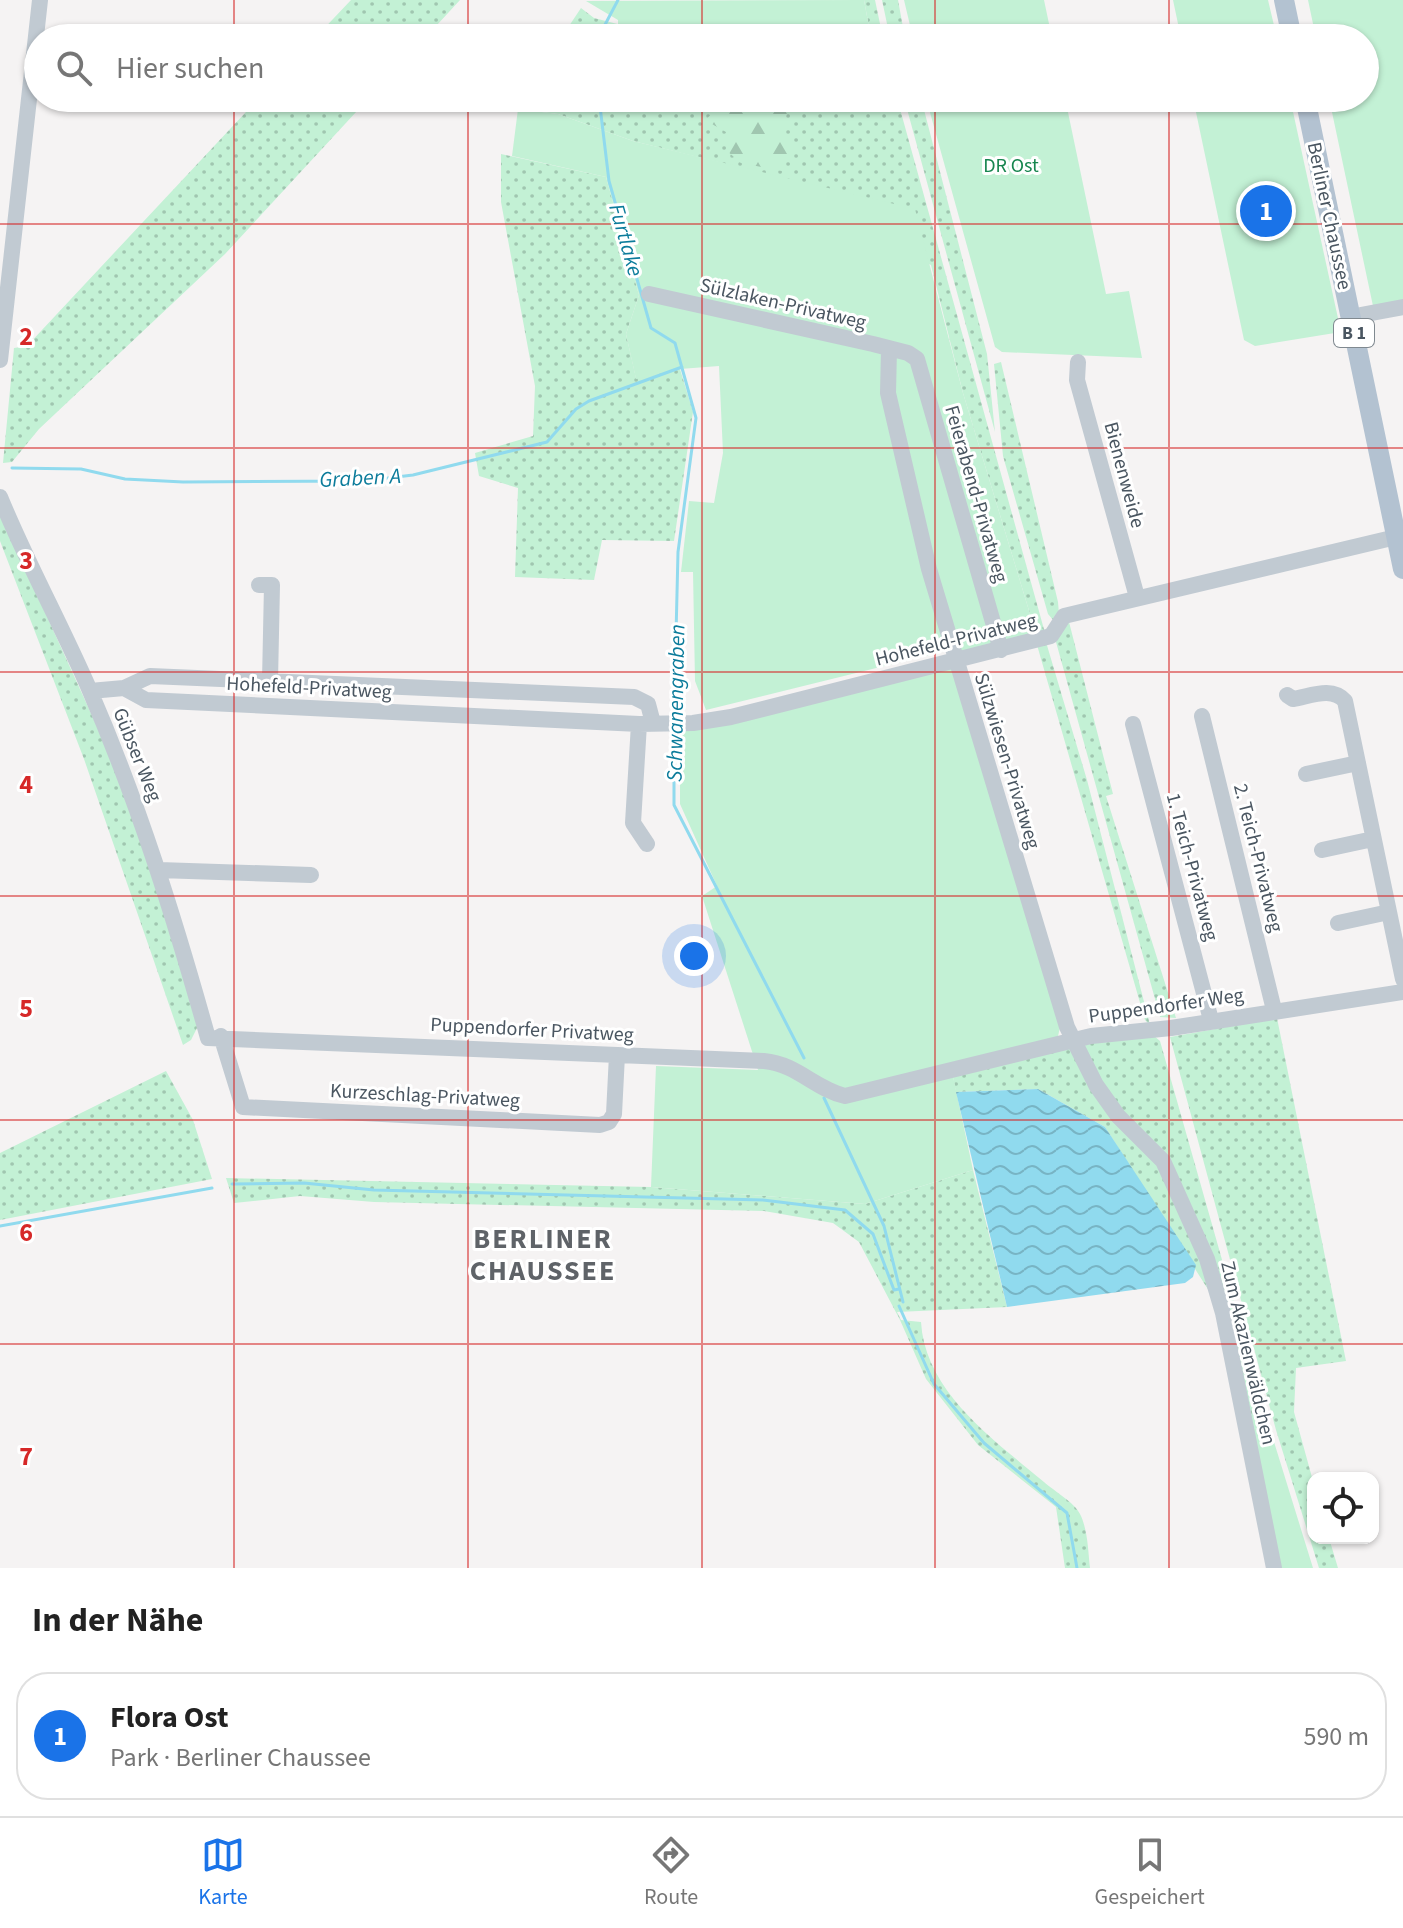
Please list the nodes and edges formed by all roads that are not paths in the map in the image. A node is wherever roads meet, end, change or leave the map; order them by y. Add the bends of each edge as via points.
1 (40, 0) edge
2 (1284, 0) edge
3 (37, 24) edge
4 (1289, 24) edge
5 (28, 112) edge
6 (1308, 112) edge
7 (649, 294) dead end
8 (1403, 307) edge
9 (1350, 317) junction
10 (889, 349) junction
11 (908, 353) joint
12 (0, 360) edge
13 (1078, 362) dead end
14 (0, 497) edge
15 (1398, 527) edge
16 (1403, 569) edge
17 (259, 585) dead end
18 (1137, 597) junction
19 (1001, 650) junction
20 (955, 661) junction
21 (270, 681) junction
22 (124, 688) junction
23 (90, 691) junction
24 (1287, 695) dead end
25 (1202, 716) dead end
26 (652, 723) junction
27 (1133, 724) dead end
28 (1358, 763) junction
29 (1306, 774) dead end
30 (1373, 839) junction
31 (647, 844) dead end
32 (1322, 850) dead end
33 (159, 870) junction
34 (311, 875) dead end
35 (1389, 912) junction
36 (1338, 923) dead end
37 (1403, 979) edge
38 (1403, 992) edge
39 (1274, 1010) junction
40 (1211, 1020) junction
41 (215, 1037) junction
42 (1074, 1041) junction
43 (617, 1055) junction
44 (845, 1096) joint
45 (1274, 1568) edge

1 - 3 street
2 - 4 main road
5 - 12 street
6 - 9 main road, Berliner Chaussee / B 1
7 - 10 street, Sülzlaken-Privatweg
8 - 9 street
9 - 15 main road, Berliner Chaussee / B 1
10 - 11 street, Sülzlaken-Privatweg
10 - 20 street, Sülzwiesen-Privatweg via 888,393
11 - 19 street, Feierabend-Privatweg via 917,359
13 - 18 street, Bienenweide via 1077,380
14 - 23 street, Gübser Weg
15 - 16 main road, Berliner Chaussee / B 1
15 - 18 street, Hohefeld-Privatweg
17 - 21 street, Hohefeld-Privatweg via 272,585
18 - 19 street, Hohefeld-Privatweg via 1064,616 1051,636
19 - 20 street, Hohefeld-Privatweg
20 - 26 street, Hohefeld-Privatweg via 731,717
20 - 42 street, Sülzwiesen-Privatweg
21 - 22 street, Hohefeld-Privatweg via 150,676
21 - 26 street, Hohefeld-Privatweg via 638,697 650,708
22 - 23 street, Hohefeld-Privatweg
22 - 26 street, Hohefeld-Privatweg via 146,700
23 - 33 street, Gübser Weg
24 - 28 street via 1293,699 1339,694
25 - 39 street, 2. Teich-Privatweg
26 - 31 street via 633,823
27 - 40 street, 1. Teich-Privatweg
28 - 29 street
28 - 30 street
30 - 32 street
30 - 35 street
33 - 34 street
33 - 41 street, Gübser Weg
35 - 36 street
35 - 37 street
38 - 39 street, Puppendorfer Weg
39 - 40 street, Puppendorfer Weg
40 - 42 street, Puppendorfer Weg
41 - 43 street, Puppendorfer Privatweg
41 - 43 street, Kurzeschlag-Privatweg via 243,1107 603,1125 611,1120
42 - 44 street, Puppendorfer Weg
42 - 45 street, Zum Akazienwäldchen via 1118,1116 1163,1161 1207,1259 1223,1313
43 - 44 street, Puppendorfer Privatweg via 783,1064

